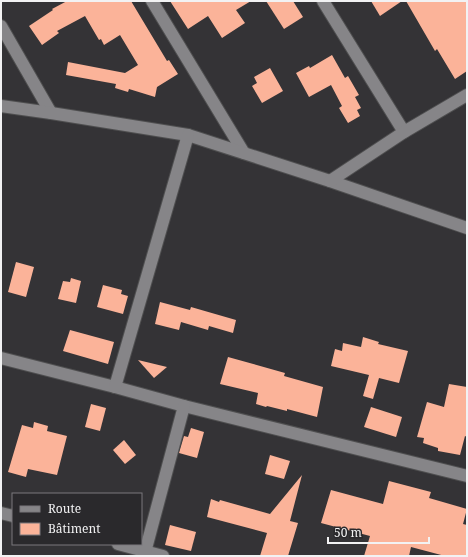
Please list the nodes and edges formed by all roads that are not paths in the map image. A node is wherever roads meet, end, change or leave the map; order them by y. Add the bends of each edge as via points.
1 (152, 1) edge
2 (323, 1) edge
3 (1, 26) edge
4 (467, 95) edge
5 (1, 106) edge
6 (51, 113) junction
7 (404, 132) junction
8 (188, 135) junction
9 (244, 154) junction
10 (330, 180) junction
11 (467, 228) edge
12 (1, 358) edge
13 (115, 387) junction
14 (184, 406) junction
15 (467, 476) edge
16 (1, 513) edge
17 (12, 516) edge
18 (121, 545) edge
19 (144, 554) edge
20 (163, 556) edge

1 - 9 street
2 - 7 street
3 - 6 street
4 - 7 street
5 - 6 street
6 - 8 street
7 - 10 street
8 - 9 street
8 - 13 street
9 - 10 street
10 - 11 street
12 - 13 street
13 - 14 street
14 - 15 street
14 - 19 street
16 - 17 street
18 - 19 street
19 - 20 street

